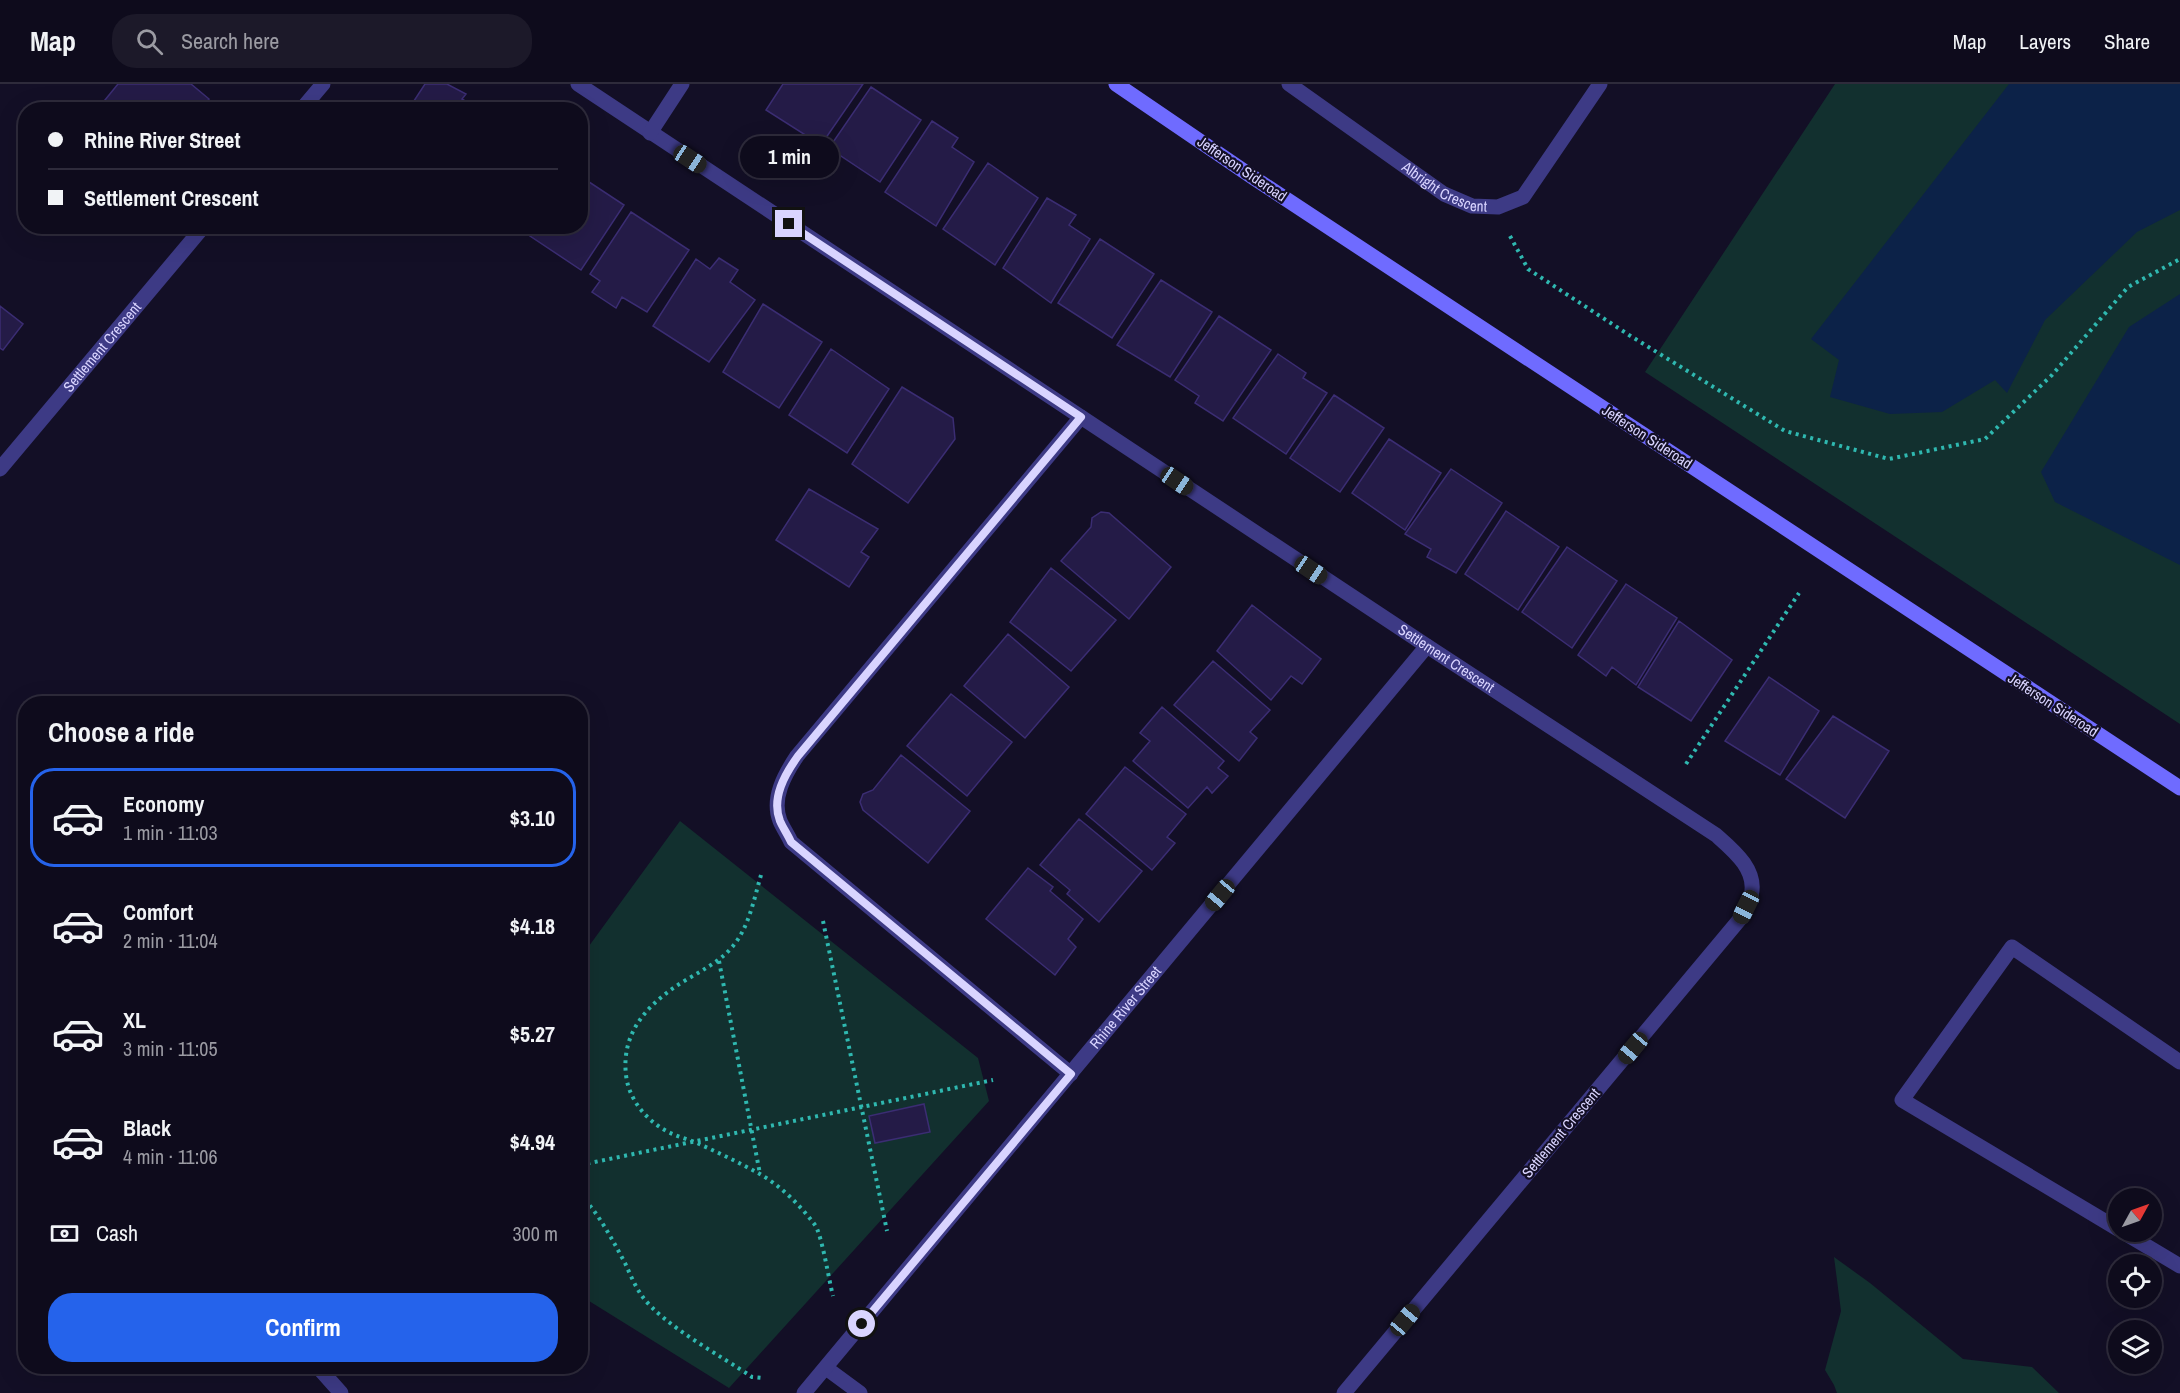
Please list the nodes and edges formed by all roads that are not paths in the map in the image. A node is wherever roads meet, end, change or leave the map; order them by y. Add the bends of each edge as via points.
1 (323, 84) edge
2 (578, 84) edge
3 (682, 84) edge
4 (1116, 84) edge
5 (1289, 84) edge
6 (1599, 84) edge
7 (308, 102) edge
8 (650, 133) junction
9 (197, 234) edge
10 (1081, 417) junction
11 (0, 469) edge
12 (1427, 646) junction
13 (2180, 788) edge
14 (2180, 1062) edge
15 (1071, 1074) junction
16 (2108, 1222) edge
17 (2140, 1242) edge
18 (2180, 1266) edge
19 (826, 1368) junction
20 (324, 1374) edge
21 (341, 1393) edge
22 (804, 1393) edge
23 (860, 1393) edge
24 (1344, 1393) edge

1 - 7 street
2 - 8 street, Settlement Crescent
3 - 8 street
4 - 13 street, Jefferson Sideroad
5 - 6 street, Albright Crescent via 1444,194 1472,206 1498,207 1523,197
8 - 10 street, Settlement Crescent
9 - 11 street, Settlement Crescent
10 - 12 street, Settlement Crescent
10 - 15 street via 798,756 785,774 777,798 779,820 791,842
12 - 15 street, Rhine River Street
12 - 24 street, Settlement Crescent via 1716,836 1737,854 1750,874 1752,895 1740,918
14 - 16 street via 2012,947 1902,1100
15 - 19 street, Rhine River Street
17 - 18 street
19 - 22 street, Rhine River Street
19 - 23 street
20 - 21 street

